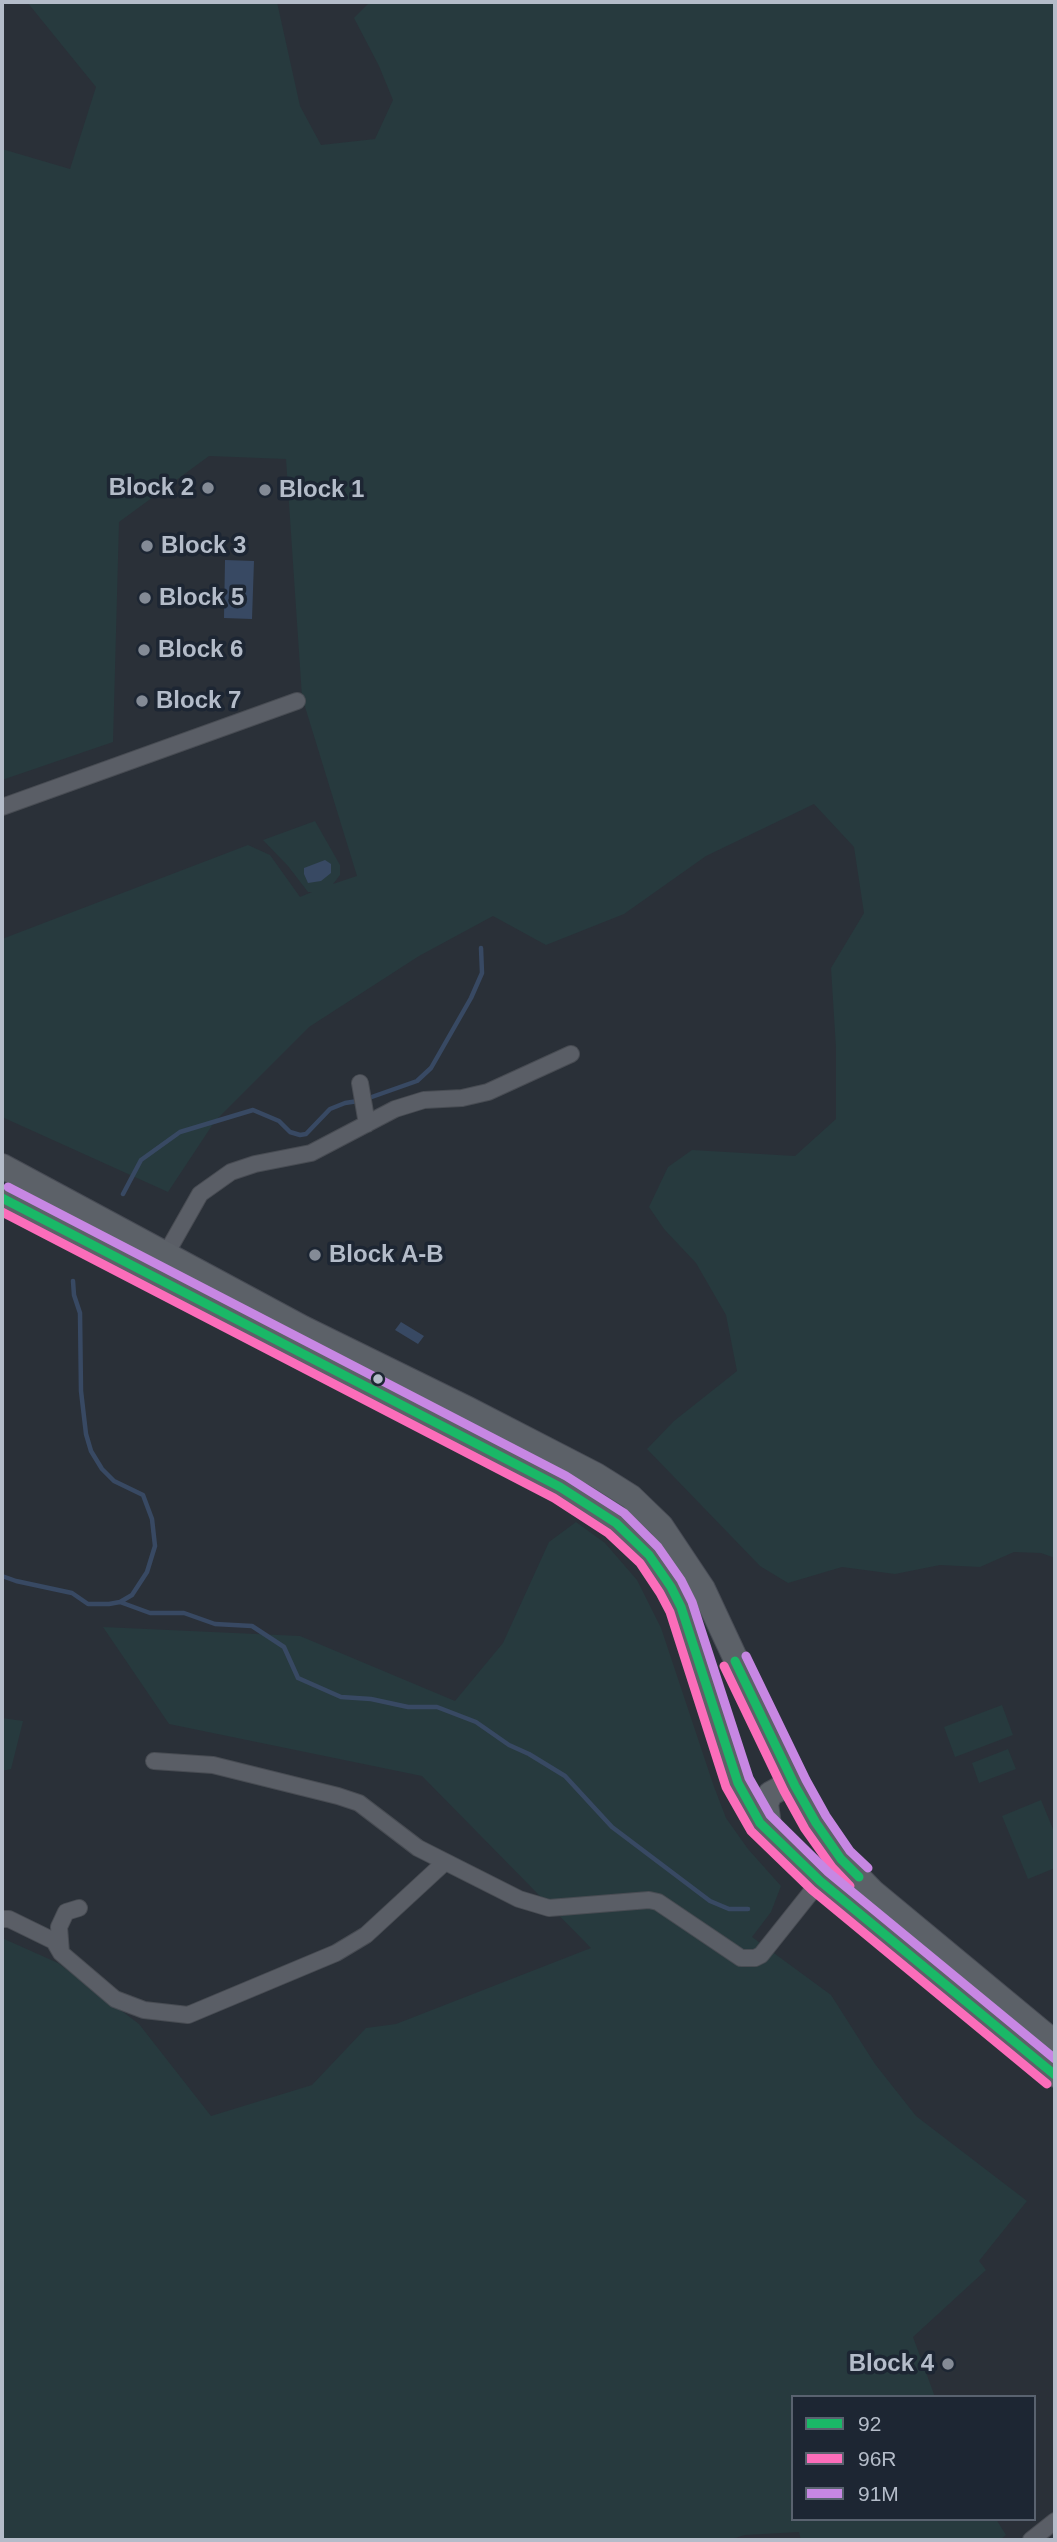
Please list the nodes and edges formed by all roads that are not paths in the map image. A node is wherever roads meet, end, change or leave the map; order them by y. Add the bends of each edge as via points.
1 (297, 701) dead end
2 (2, 807) edge
3 (571, 1054) dead end
4 (360, 1086) dead end
5 (366, 1117) junction
6 (2, 1166) edge
7 (2, 1198) edge
8 (166, 1254) junction
9 (154, 1760) dead end
10 (795, 1786) junction
11 (771, 1836) junction
12 (444, 1863) junction
13 (820, 1881) junction
14 (79, 1908) dead end
15 (2, 1919) edge
16 (61, 1953) junction
17 (1055, 2043) edge
18 (1055, 2075) edge
19 (1055, 2521) edge
20 (1031, 2540) edge

1 - 2 street
3 - 5 street via 488,1092 424,1100
4 - 5 street
5 - 8 street via 311,1153 231,1172 200,1194
6 - 8 main road
7 - 11 main road via 560,1487 616,1522 645,1550 671,1587 690,1631 738,1783
8 - 10 main road via 631,1497 661,1526 703,1589
9 - 12 street via 213,1765 359,1803
10 - 11 main road via 782,1787 769,1796
10 - 17 main road via 841,1859 873,1892
11 - 13 main road
12 - 13 street via 519,1899 550,1908 658,1902 741,1958 761,1955
12 - 16 street via 366,1935 336,1953 188,2015 144,2010 115,1999
13 - 18 main road
14 - 16 street via 66,1912 59,1927
15 - 16 street via 54,1941
19 - 20 street

